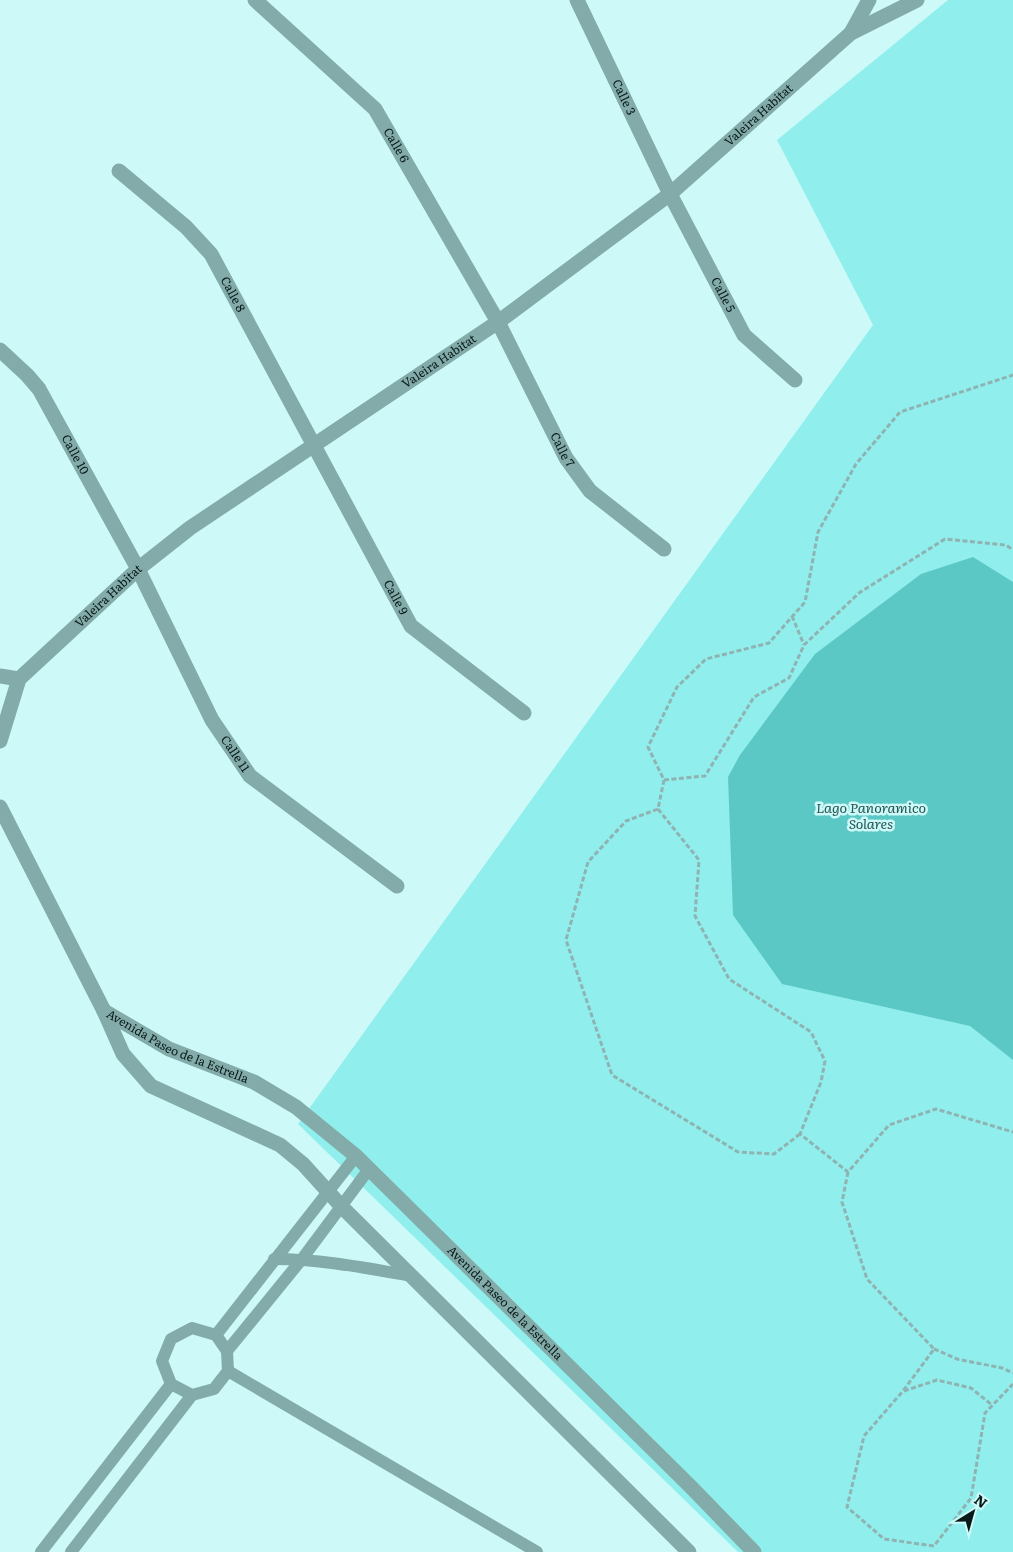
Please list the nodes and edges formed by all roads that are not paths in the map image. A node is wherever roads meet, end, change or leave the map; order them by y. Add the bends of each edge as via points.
1 (255, 0) edge
2 (577, 0) edge
3 (868, 0) edge
4 (917, 0) edge
5 (851, 33) junction
6 (118, 172) dead end
7 (670, 194) junction
8 (498, 322) junction
9 (0, 350) edge
10 (795, 380) dead end
11 (315, 444) junction
12 (664, 549) dead end
13 (138, 569) junction
14 (0, 676) edge
15 (19, 679) junction
16 (524, 713) dead end
17 (0, 741) edge
18 (0, 807) edge
19 (397, 886) dead end
20 (104, 1011) junction
21 (356, 1156) junction
22 (369, 1169) junction
23 (327, 1192) junction
24 (342, 1207) junction
25 (302, 1259) junction
26 (274, 1260) junction
27 (412, 1276) junction
28 (216, 1335) junction
29 (227, 1351) junction
30 (228, 1371) junction
31 (171, 1384) junction
32 (192, 1395) junction
33 (41, 1552) edge
34 (71, 1552) edge
35 (537, 1552) edge
36 (689, 1552) edge
37 (754, 1552) edge

1 - 8 street, Calle 6 via 375,109
2 - 7 street, Calle 3
3 - 5 street, Valeira Habitat
4 - 5 street, Valeira Habitat
5 - 7 street, Valeira Habitat
6 - 11 street, Calle 8 via 186,227 211,254
7 - 8 street, Valeira Habitat
7 - 10 street, Calle 5 via 744,335
8 - 11 street, Valeira Habitat
8 - 12 street, Calle 7 via 566,458 590,491
9 - 13 street, Calle 10 via 39,389
11 - 13 street, Valeira Habitat via 190,528
11 - 16 street, Calle 9 via 411,626
13 - 15 street, Valeira Habitat
13 - 19 street, Calle 11 via 212,720 250,776
14 - 15 street
15 - 17 street
18 - 20 street
20 - 21 street, Avenida Paseo de la Estrella via 169,1049 254,1082 296,1107
20 - 23 street, Avenida Paseo de la Estrella via 123,1054 151,1086 280,1145 303,1164
21 - 22 street, Avenida Paseo de la Estrella
21 - 23 lane
22 - 24 lane
22 - 37 street, Avenida Paseo de la Estrella
23 - 24 street, Avenida Paseo de la Estrella
23 - 26 lane
24 - 25 lane
24 - 27 street, Avenida Paseo de la Estrella
25 - 26 lane
25 - 27 lane
25 - 29 lane
26 - 28 lane
27 - 36 street, Avenida Paseo de la Estrella
28 - 29 lane
28 - 31 lane via 192,1328 171,1339 162,1361
29 - 30 lane
30 - 32 lane via 214,1389
30 - 35 lane
31 - 32 lane
31 - 33 lane
32 - 34 lane

